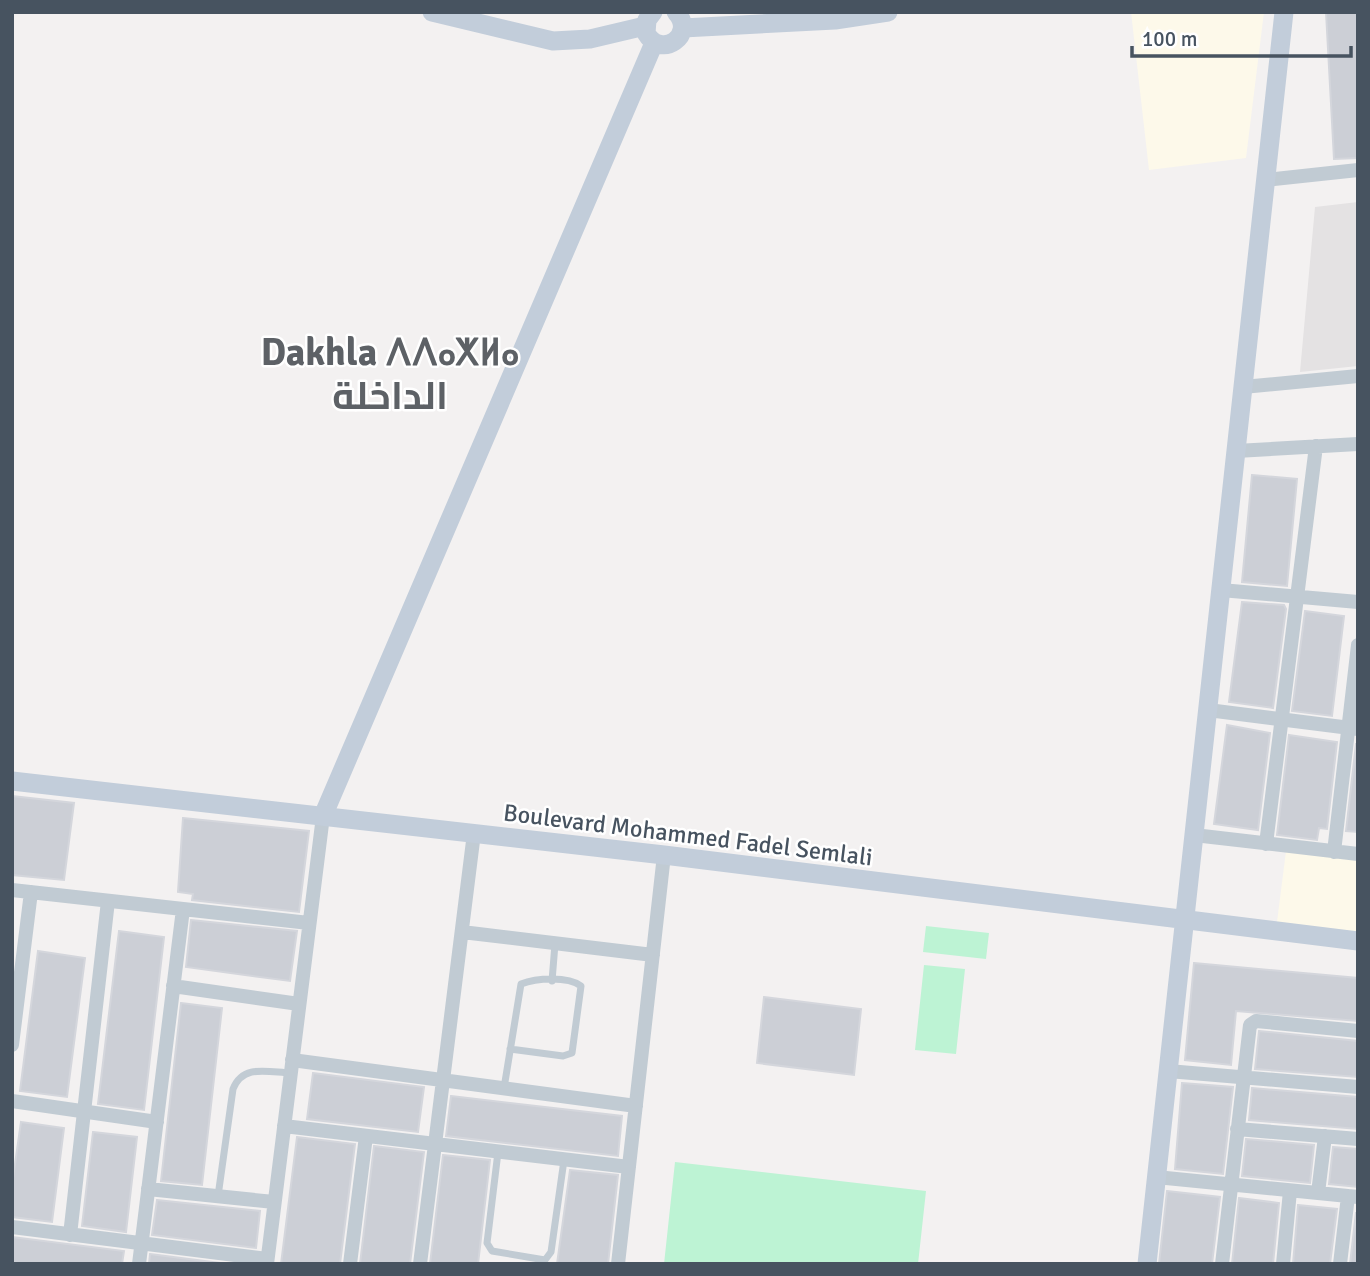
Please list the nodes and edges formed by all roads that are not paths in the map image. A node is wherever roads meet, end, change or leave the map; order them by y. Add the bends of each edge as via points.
1 (432, 12) edge
2 (1284, 12) edge
3 (881, 13) edge
4 (831, 16) edge
5 (680, 20) edge
6 (651, 27) edge
7 (1358, 170) edge
8 (1265, 180) junction
9 (1358, 376) edge
10 (1243, 387) junction
11 (1358, 444) edge
12 (1316, 446) junction
13 (1236, 452) junction
14 (1220, 590) junction
15 (1297, 597) junction
16 (1358, 603) edge
17 (1358, 645) edge
18 (1208, 710) junction
19 (1283, 718) junction
20 (1353, 728) edge
21 (12, 781) edge
22 (323, 816) junction
23 (474, 833) junction
24 (1194, 835) junction
25 (1266, 844) junction
26 (1334, 852) junction
27 (1358, 854) edge
28 (664, 855) junction
29 (12, 890) edge
30 (31, 892) junction
31 (108, 901) junction
32 (183, 909) junction
33 (1184, 921) junction
34 (309, 923) junction
35 (461, 932) junction
36 (1358, 941) edge
37 (555, 944) junction
38 (653, 955) junction
39 (552, 981) junction
40 (173, 986) junction
41 (299, 1004) junction
42 (1358, 1031) edge
43 (12, 1045) edge
44 (510, 1049) junction
45 (291, 1067) junction
46 (1168, 1071) junction
47 (1243, 1078) junction
48 (443, 1080) junction
49 (1358, 1087) edge
50 (504, 1088) junction
51 (12, 1101) edge
52 (636, 1105) junction
53 (84, 1111) junction
54 (156, 1122) junction
55 (284, 1126) junction
56 (1237, 1129) junction
57 (366, 1136) junction
58 (1325, 1136) junction
59 (1358, 1139) edge
60 (435, 1144) junction
61 (498, 1152) junction
62 (564, 1160) junction
63 (629, 1167) junction
64 (1156, 1177) junction
65 (1231, 1185) junction
66 (148, 1189) junction
67 (1290, 1191) junction
68 (1318, 1193) junction
69 (218, 1196) junction
70 (1353, 1197) edge
71 (274, 1202) junction
72 (12, 1227) edge
73 (69, 1235) junction
74 (141, 1244) junction
75 (513, 1260) edge
76 (267, 1261) edge
77 (139, 1264) edge
78 (350, 1264) edge
79 (420, 1264) edge
80 (618, 1264) edge
81 (1147, 1264) edge
82 (1222, 1264) edge
83 (1283, 1264) edge
84 (1340, 1264) edge

1 - 6 street via 553,41
2 - 8 street
3 - 4 street
4 - 5 street
5 - 6 street via 673,44
6 - 22 street
7 - 8 street
8 - 10 street
9 - 10 street
10 - 13 street
11 - 12 street
12 - 13 street
12 - 15 street
13 - 14 street
14 - 15 street
14 - 18 street
15 - 16 street
15 - 19 street
17 - 20 street
18 - 19 street
18 - 24 street
19 - 20 street
19 - 25 street
20 - 26 street
21 - 22 street, Boulevard Mohammed Fadel Semlali
22 - 23 street, Boulevard Mohammed Fadel Semlali
22 - 34 street
23 - 28 street, Boulevard Mohammed Fadel Semlali
23 - 35 street
24 - 25 street
24 - 33 street
25 - 26 street
26 - 27 street
28 - 33 street, Boulevard Mohammed Fadel Semlali
28 - 38 street
29 - 30 street
30 - 31 street
30 - 43 street
31 - 32 street
31 - 53 street
32 - 34 street
32 - 40 street
33 - 36 street, Boulevard Mohammed Fadel Semlali
33 - 46 street
34 - 41 street
35 - 37 street
35 - 48 street
37 - 38 street
37 - 39 lane
38 - 52 street
39 - 44 lane via 521,984
39 - 44 lane via 574,981 581,986 572,1053 563,1056
40 - 41 street
40 - 54 street
41 - 45 street
42 - 47 street via 1251,1021
44 - 50 lane
45 - 48 street
45 - 55 street
45 - 69 lane via 247,1071 238,1077
46 - 47 street
46 - 64 street
47 - 49 street
47 - 56 street
48 - 50 street
48 - 60 street
50 - 52 street
51 - 53 street
52 - 63 street
53 - 54 street
53 - 73 street
54 - 66 street
55 - 57 street
55 - 71 street
56 - 58 street
56 - 65 street
57 - 60 street
57 - 78 street
58 - 59 street
58 - 68 street
60 - 61 street
60 - 79 street
61 - 62 street
61 - 75 lane via 487,1243 492,1251
62 - 63 street
62 - 75 lane via 549,1257
63 - 80 street
64 - 65 street
64 - 81 street
65 - 67 street
65 - 82 street
66 - 69 street
66 - 74 street
67 - 68 street
67 - 83 street
68 - 70 street
69 - 71 street
70 - 84 street
71 - 76 street
72 - 73 street
73 - 74 street
74 - 76 street
74 - 77 street

